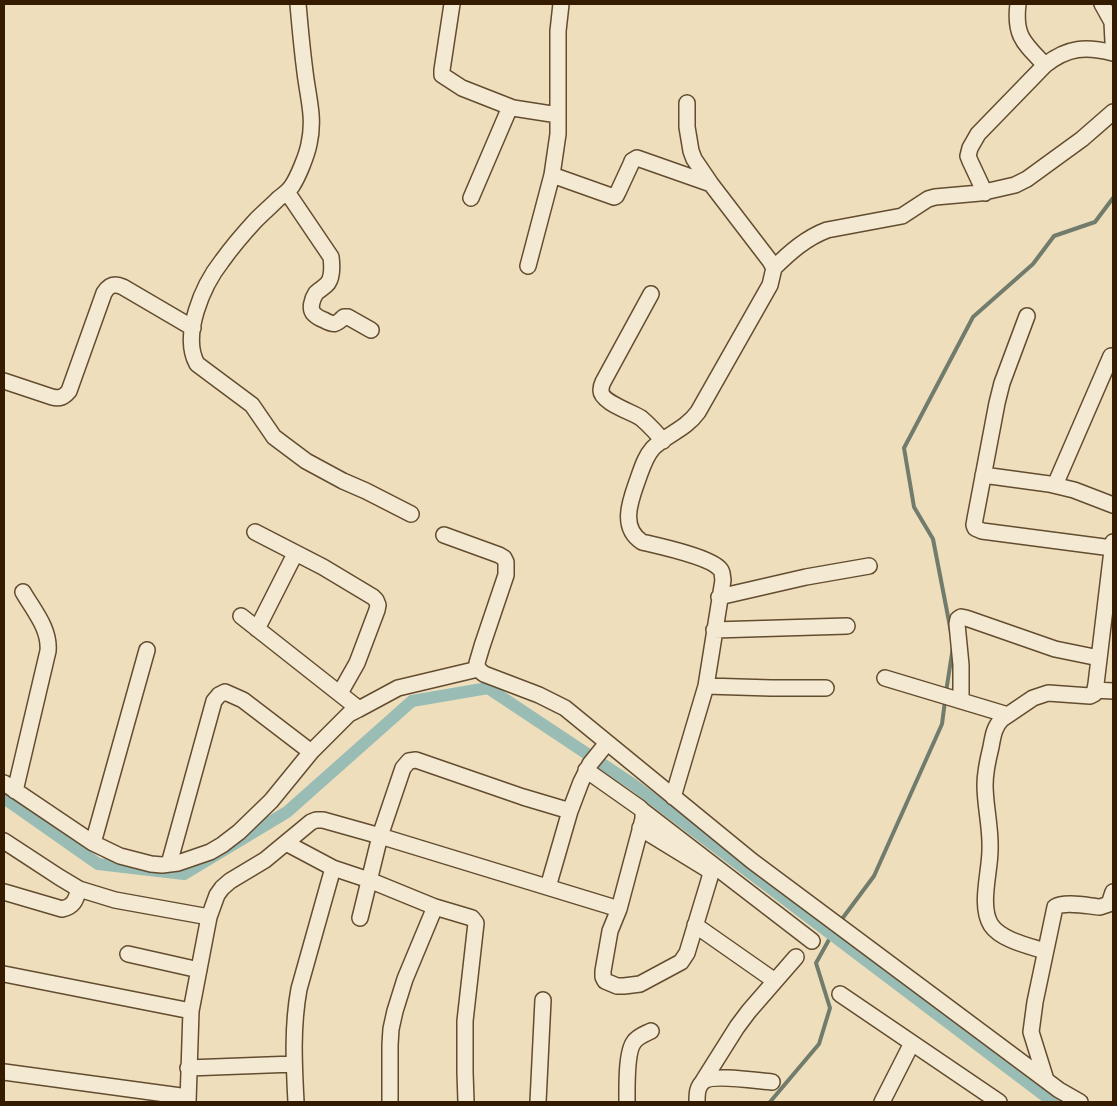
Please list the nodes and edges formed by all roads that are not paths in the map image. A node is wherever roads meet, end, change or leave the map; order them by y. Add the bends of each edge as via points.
1 (298, 4) edge
2 (452, 4) edge
3 (560, 4) edge
4 (1018, 4) edge
5 (1102, 4) edge
6 (1113, 42) edge
7 (1113, 53) edge
8 (1045, 65) junction
9 (687, 103) dead end
10 (510, 107) junction
11 (1113, 112) edge
12 (558, 115) junction
13 (552, 175) junction
14 (710, 184) junction
15 (288, 192) junction
16 (984, 193) junction
17 (471, 198) dead end
18 (528, 266) dead end
19 (774, 268) junction
20 (650, 294) dead end
21 (1027, 316) dead end
22 (193, 328) junction
23 (370, 330) dead end
24 (1111, 356) dead end
25 (4, 381) edge
26 (663, 441) junction
27 (983, 475) junction
28 (1054, 485) junction
29 (1113, 505) edge
30 (411, 514) dead end
31 (254, 532) dead end
32 (444, 535) dead end
33 (1112, 545) edge
34 (295, 554) junction
35 (869, 566) dead end
36 (23, 592) dead end
37 (720, 597) junction
38 (241, 616) dead end
39 (847, 626) dead end
40 (257, 629) junction
41 (714, 630) junction
42 (147, 650) dead end
43 (1099, 658) junction
44 (478, 669) junction
45 (885, 678) dead end
46 (706, 686) junction
47 (826, 688) dead end
48 (1095, 690) junction
49 (1113, 691) edge
50 (340, 693) junction
51 (952, 699) junction
52 (359, 708) junction
53 (1008, 715) junction
54 (604, 747) junction
55 (311, 752) junction
56 (588, 767) junction
57 (9, 787) edge
58 (673, 798) junction
59 (570, 811) junction
60 (643, 811) junction
61 (640, 828) junction
62 (380, 836) junction
63 (4, 841) edge
64 (93, 843) junction
65 (286, 843) junction
66 (169, 864) junction
67 (333, 868) junction
68 (369, 880) junction
69 (548, 887) junction
70 (79, 889) junction
71 (4, 892) edge
72 (1113, 892) edge
73 (435, 908) junction
74 (619, 909) junction
75 (209, 917) junction
76 (360, 918) dead end
77 (695, 925) junction
78 (812, 942) dead end
79 (1045, 951) junction
80 (128, 954) dead end
81 (796, 957) dead end
82 (199, 970) junction
83 (4, 974) edge
84 (774, 981) junction
85 (840, 994) dead end
86 (543, 1000) dead end
87 (191, 1011) junction
88 (651, 1031) dead end
89 (912, 1043) junction
90 (294, 1064) junction
91 (188, 1068) junction
92 (4, 1072) edge
93 (1046, 1080) junction
94 (703, 1081) junction
95 (772, 1082) dead end
96 (188, 1100) edge
97 (296, 1102) edge
98 (390, 1102) edge
99 (466, 1102) edge
100 (538, 1102) edge
101 (627, 1102) edge
102 (697, 1102) edge
103 (882, 1102) edge
104 (999, 1102) edge
105 (1080, 1102) edge

1 - 15 street via 312,122 309,145
2 - 10 street via 442,75 462,88
3 - 12 street
4 - 8 street via 1019,35
5 - 6 street via 1112,22
7 - 8 street via 1092,48 1076,50
8 - 16 street via 978,134 970,148 968,156
9 - 14 street via 691,151
10 - 12 street
10 - 17 street
11 - 16 street via 1027,179
12 - 13 street
13 - 14 street via 614,197 632,161 637,158
13 - 18 street
14 - 19 street
15 - 22 street via 255,222 222,261 198,306
15 - 23 street via 331,257 331,278 314,298 311,304 313,314 331,324 348,317
16 - 19 street via 935,197 902,216 827,230 790,252
19 - 26 street via 770,284 698,412
20 - 26 street via 603,382 601,392 608,400 640,418
21 - 27 street via 999,396
22 - 25 street via 123,287 113,285 104,293 66,395 52,397
22 - 30 street via 191,345 197,364 252,405 278,440 306,461
24 - 28 street
26 - 37 street via 644,461 631,501 631,530 642,542 701,558 719,568 723,580
27 - 28 street
27 - 33 street via 974,525 978,530
28 - 29 street
31 - 34 street
32 - 44 street via 499,555 506,562 506,575 482,646
33 - 43 street
34 - 40 street
34 - 50 street via 368,594 378,605 357,663
35 - 37 street
36 - 57 street via 49,642
37 - 41 street
38 - 40 street
39 - 41 street
40 - 50 street
41 - 46 street
42 - 64 street
43 - 48 street
43 - 51 street via 1055,649 961,617 957,624 961,665
44 - 52 street via 398,688
44 - 54 street via 565,708
45 - 51 street
46 - 47 street
46 - 58 street
48 - 49 street
48 - 53 street via 1090,696 1041,694
50 - 52 street
51 - 53 street
52 - 55 street
53 - 79 street via 997,723 986,773 990,850 986,914 995,931
54 - 56 street
54 - 58 street
55 - 66 street via 239,832 210,852
55 - 66 street via 243,700 225,692 219,696 214,701
56 - 59 street
56 - 60 street
57 - 64 street
58 - 93 street via 752,861
59 - 62 street via 416,760 409,761 403,768
59 - 69 street
60 - 61 street
60 - 78 street
61 - 74 street
61 - 77 street via 710,873
62 - 65 street via 316,820
62 - 68 street
62 - 69 street
63 - 70 street
64 - 66 street via 120,856 151,864
65 - 67 street
65 - 75 street via 222,888
67 - 68 street
67 - 90 street via 295,1008
68 - 73 street
68 - 76 street
69 - 74 street
70 - 71 street via 73,905 62,909
70 - 75 street via 115,900
72 - 79 street via 1109,904 1104,907 1064,904 1055,907
73 - 98 street via 395,1011 390,1045
73 - 99 street via 472,918 476,923 465,1021
74 - 77 street via 610,932 603,971 605,981 617,986 640,984 681,962
75 - 82 street
77 - 84 street
79 - 93 street via 1031,1032
80 - 82 street
81 - 84 street
82 - 87 street
83 - 87 street
84 - 94 street via 749,1011
85 - 89 street
86 - 100 street
87 - 91 street
88 - 101 street via 634,1042 629,1054
89 - 103 street
89 - 104 street
90 - 91 street
90 - 97 street
91 - 96 street
92 - 96 street
93 - 105 street
94 - 95 street via 713,1077
94 - 102 street via 697,1092

